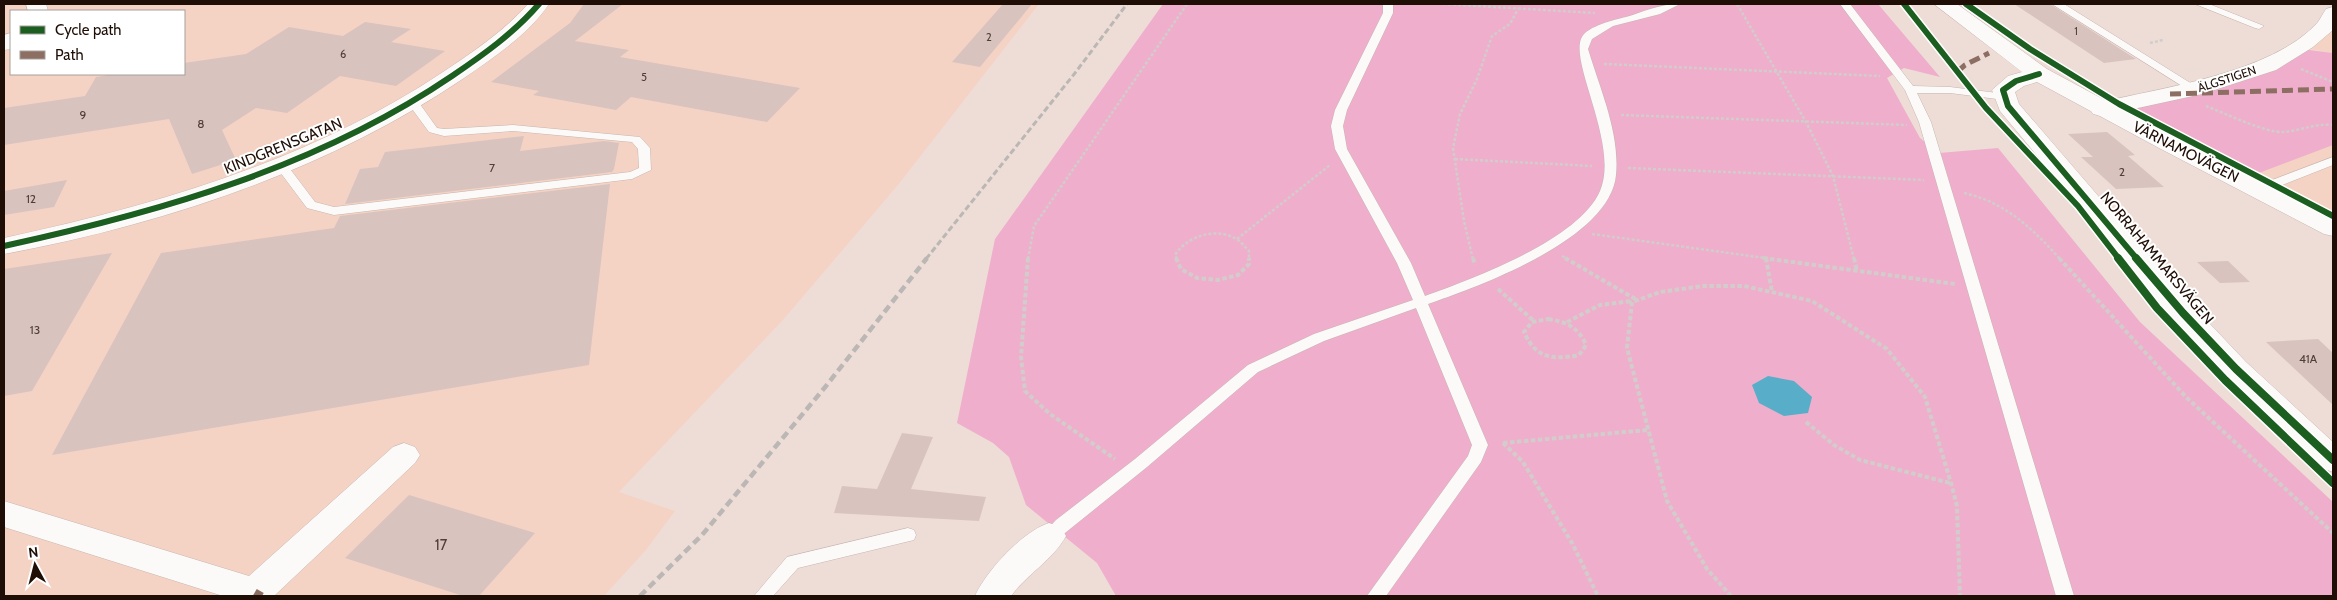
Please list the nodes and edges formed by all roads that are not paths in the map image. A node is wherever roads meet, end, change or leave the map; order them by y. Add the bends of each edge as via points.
1 (539, 4) edge
2 (1388, 4) edge
3 (1675, 4) edge
4 (1845, 4) edge
5 (1944, 4) edge
6 (2057, 4) edge
7 (2200, 4) edge
8 (2333, 13) edge
9 (2259, 26) dead end
10 (2039, 74) junction
11 (1910, 89) junction
12 (2194, 90) junction
13 (2005, 97) junction
14 (413, 102) junction
15 (2101, 108) junction
16 (2333, 161) edge
17 (280, 164) junction
18 (2258, 190) junction
19 (2333, 228) edge
20 (4, 246) edge
21 (1421, 304) junction
22 (2323, 442) edge
23 (404, 455) dead end
24 (2333, 460) edge
25 (4, 514) edge
26 (908, 535) dead end
27 (1049, 536) joint
28 (763, 596) edge
29 (992, 596) edge
30 (1376, 596) edge
31 (2065, 596) edge

1 - 14 street, KINDGRENSGATAN via 484,53
2 - 21 lane via 1388,13 1341,110 1338,126 1341,148 1404,263
3 - 21 lane via 1609,24 1588,37 1583,49 1609,139 1611,167 1607,190 1593,212 1546,246 1486,278
4 - 11 lane
5 - 10 street
6 - 12 lane
7 - 9 lane
8 - 12 street, ÄLGSTIGEN via 2328,24 2306,43 2278,60
10 - 13 street via 2016,81 2003,90
10 - 15 street, VÄRNAMOVÄGEN
11 - 13 lane
11 - 31 lane via 1926,125
12 - 15 street, ÄLGSTIGEN
13 - 22 street, NORRAHAMMARSVÄGEN via 2008,106 2183,313 2236,370
14 - 17 street, KINDGRENSGATAN
14 - 17 lane via 433,130 444,134 513,128 636,139 644,148 644,170 632,175 334,212 311,205
15 - 18 street, VÄRNAMOVÄGEN
16 - 18 lane
17 - 20 street, KINDGRENSGATAN via 141,212
18 - 19 street, VÄRNAMOVÄGEN
21 - 27 lane via 1377,317 1256,366
21 - 30 lane via 1480,445 1475,458
22 - 24 street, NORRAHAMMARSVÄGEN
23 - 25 street via 255,592
26 - 28 lane via 793,562
27 - 29 street via 1007,575

